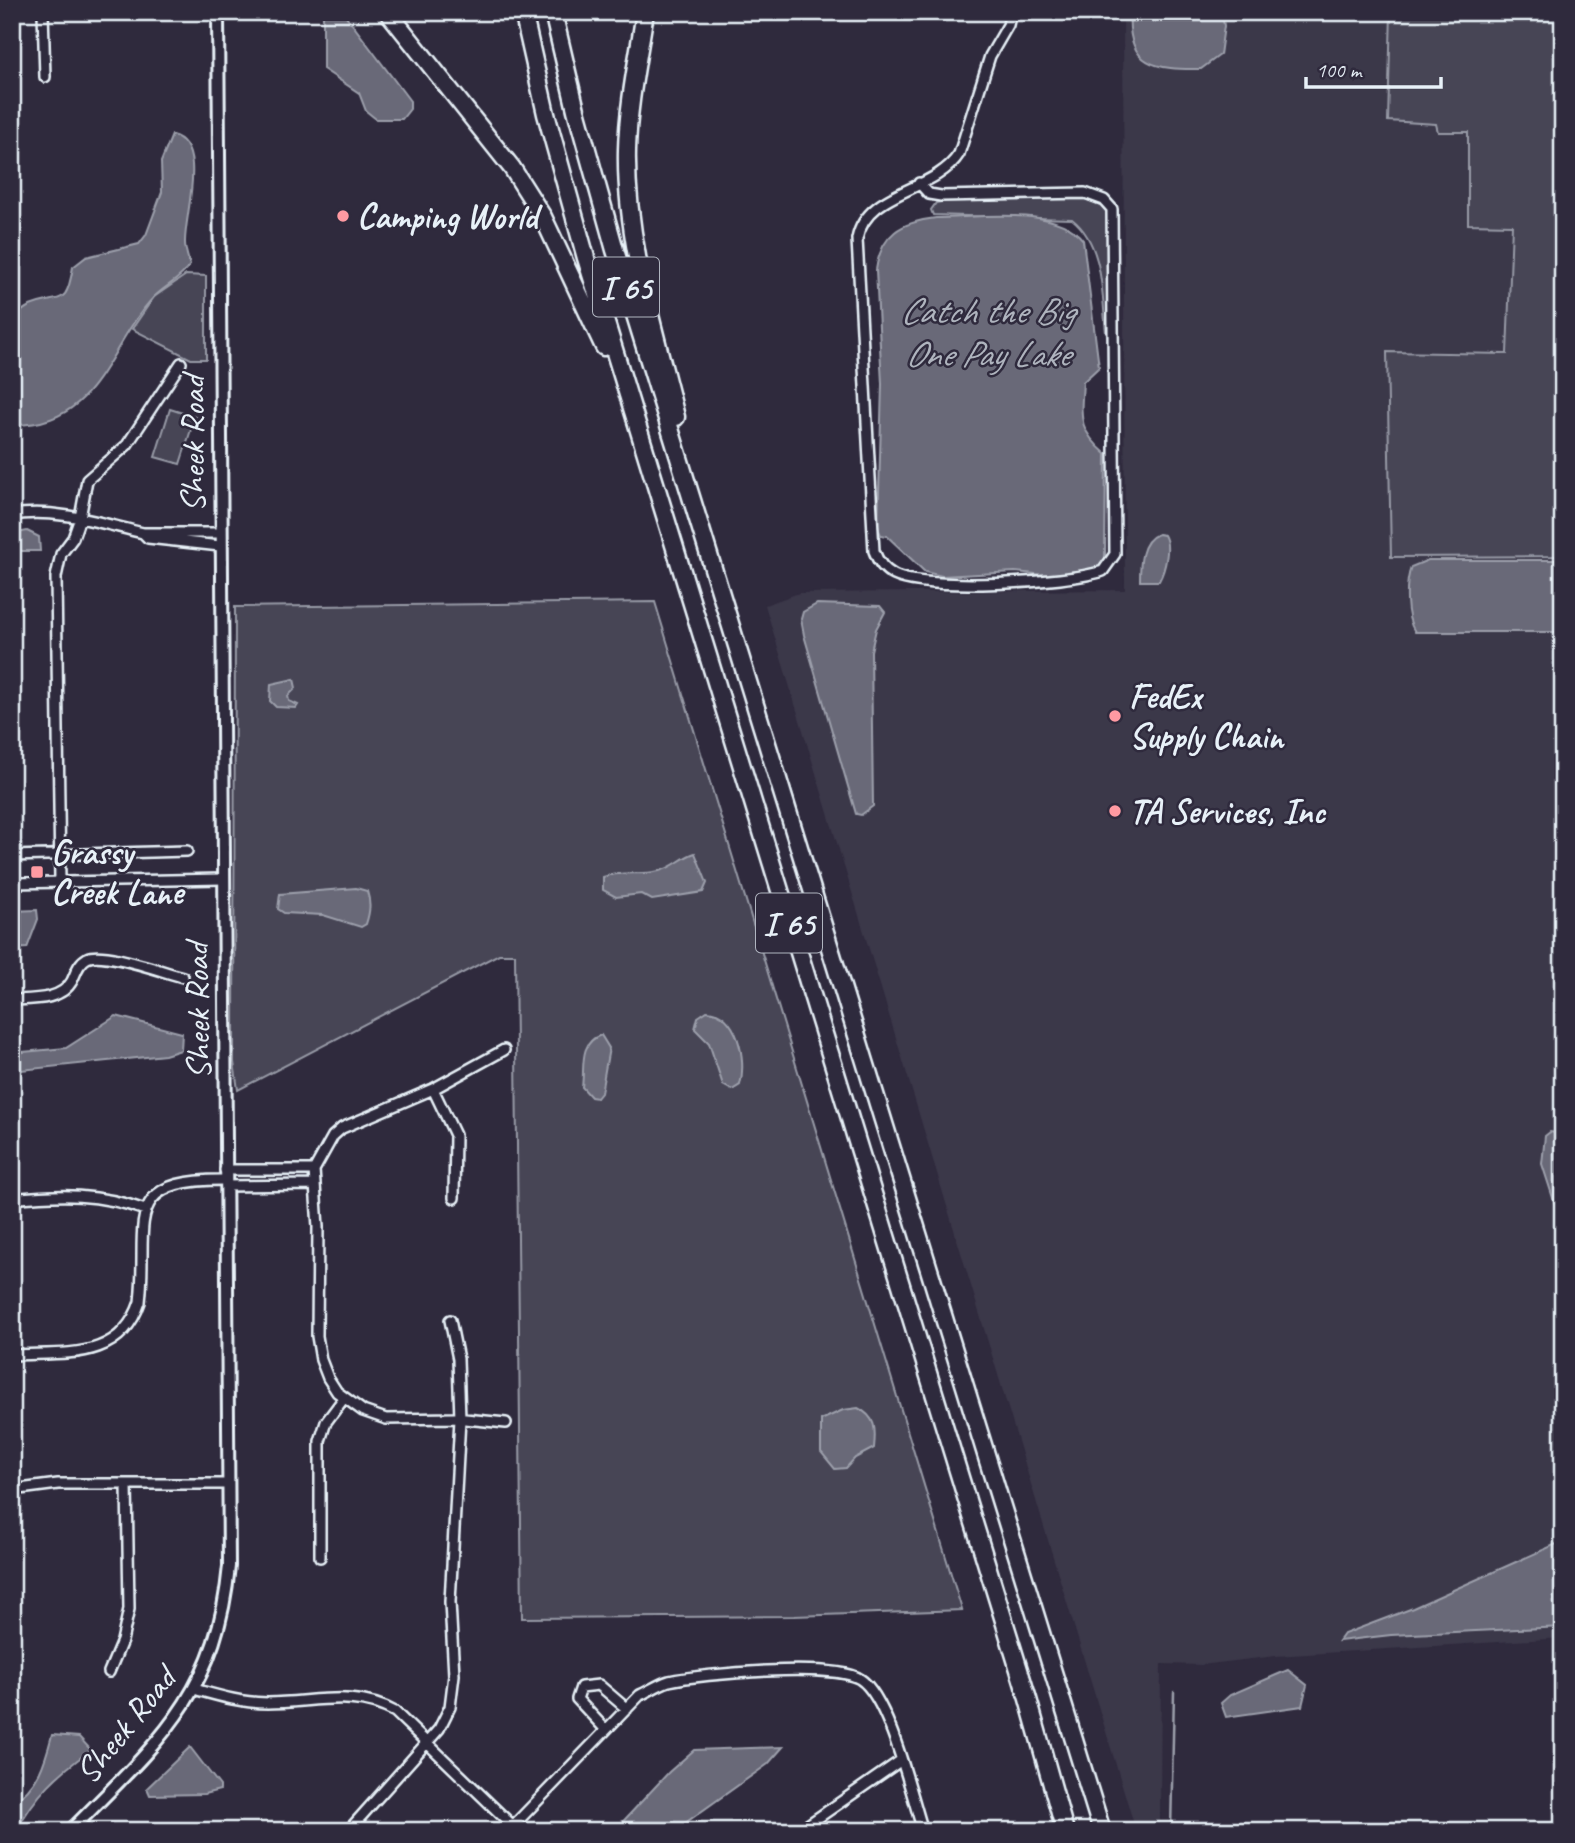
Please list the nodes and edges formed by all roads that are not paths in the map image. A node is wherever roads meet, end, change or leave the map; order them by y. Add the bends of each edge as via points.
1 (43, 12) edge
2 (218, 12) edge
3 (388, 12) edge
4 (523, 12) edge
5 (554, 12) edge
6 (645, 12) edge
7 (1011, 12) edge
8 (45, 77) dead end
9 (919, 183) junction
10 (181, 363) dead end
11 (630, 404) junction
12 (12, 515) edge
13 (80, 517) junction
14 (143, 533) junction
15 (220, 533) junction
16 (220, 546) junction
17 (709, 559) junction
18 (187, 851) dead end
19 (60, 854) junction
20 (12, 856) edge
21 (223, 879) junction
22 (60, 881) junction
23 (12, 883) edge
24 (183, 977) dead end
25 (12, 1000) edge
26 (504, 1051) dead end
27 (433, 1089) junction
28 (314, 1170) junction
29 (225, 1179) junction
30 (315, 1185) junction
31 (454, 1198) dead end
32 (12, 1199) edge
33 (145, 1210) junction
34 (450, 1320) dead end
35 (12, 1355) edge
36 (344, 1398) junction
37 (460, 1419) junction
38 (506, 1423) dead end
39 (127, 1484) junction
40 (228, 1484) junction
41 (12, 1490) edge
42 (320, 1557) dead end
43 (108, 1672) dead end
44 (194, 1689) junction
45 (627, 1709) junction
46 (606, 1730) junction
47 (426, 1742) junction
48 (900, 1760) junction
49 (516, 1828) edge
50 (70, 1831) edge
51 (348, 1831) edge
52 (799, 1831) edge
53 (923, 1831) edge
54 (1065, 1831) edge
55 (1102, 1831) edge

1 - 8 street
2 - 15 street, Sheek Road
3 - 11 highway via 512,168 543,217
4 - 11 highway, I 65 via 545,114
5 - 17 highway, I 65 via 615,250
6 - 17 highway via 628,131 632,222
7 - 9 street via 1009,25 990,56 959,154 952,165
9 - 9 street via 929,194 942,196 1085,193 1104,200 1112,209 1115,554 1102,571 1062,581 919,582 896,576 878,561 869,485 857,239 866,216
10 - 13 street via 127,445 87,480
11 - 54 highway, I 65
12 - 13 street
13 - 14 street
13 - 19 street via 61,554 56,577
14 - 15 street
14 - 16 street via 165,541
15 - 16 street, Sheek Road
16 - 21 street, Sheek Road
17 - 55 highway, I 65
18 - 19 street
19 - 20 street
19 - 22 street
21 - 22 street
21 - 29 street, Sheek Road
22 - 23 street
24 - 25 street via 103,956 89,957 60,993 44,999
26 - 27 street
27 - 28 street via 342,1128
27 - 31 street via 455,1136
28 - 29 street
28 - 30 street
29 - 30 street
29 - 33 street via 175,1182
29 - 40 street, Sheek Road
30 - 36 street via 319,1348 328,1378
32 - 33 street via 79,1194
33 - 35 street via 140,1302 120,1336 98,1348
34 - 37 street via 458,1359
36 - 37 street via 386,1419
36 - 42 street via 326,1422 320,1441
37 - 38 street
37 - 47 street via 450,1602 453,1692 439,1729
39 - 40 street
39 - 41 street via 58,1484
39 - 43 street via 129,1609
40 - 44 street, Sheek Road via 226,1600 215,1643
44 - 47 street via 240,1702 353,1697 377,1702 395,1712
44 - 50 street, Sheek Road via 141,1760
45 - 46 street
45 - 46 street via 599,1685 581,1686 577,1699
45 - 48 street via 640,1695 667,1682 727,1674 828,1670 861,1679 884,1710
46 - 49 street
47 - 49 street
47 - 51 street
48 - 52 street
48 - 53 street

